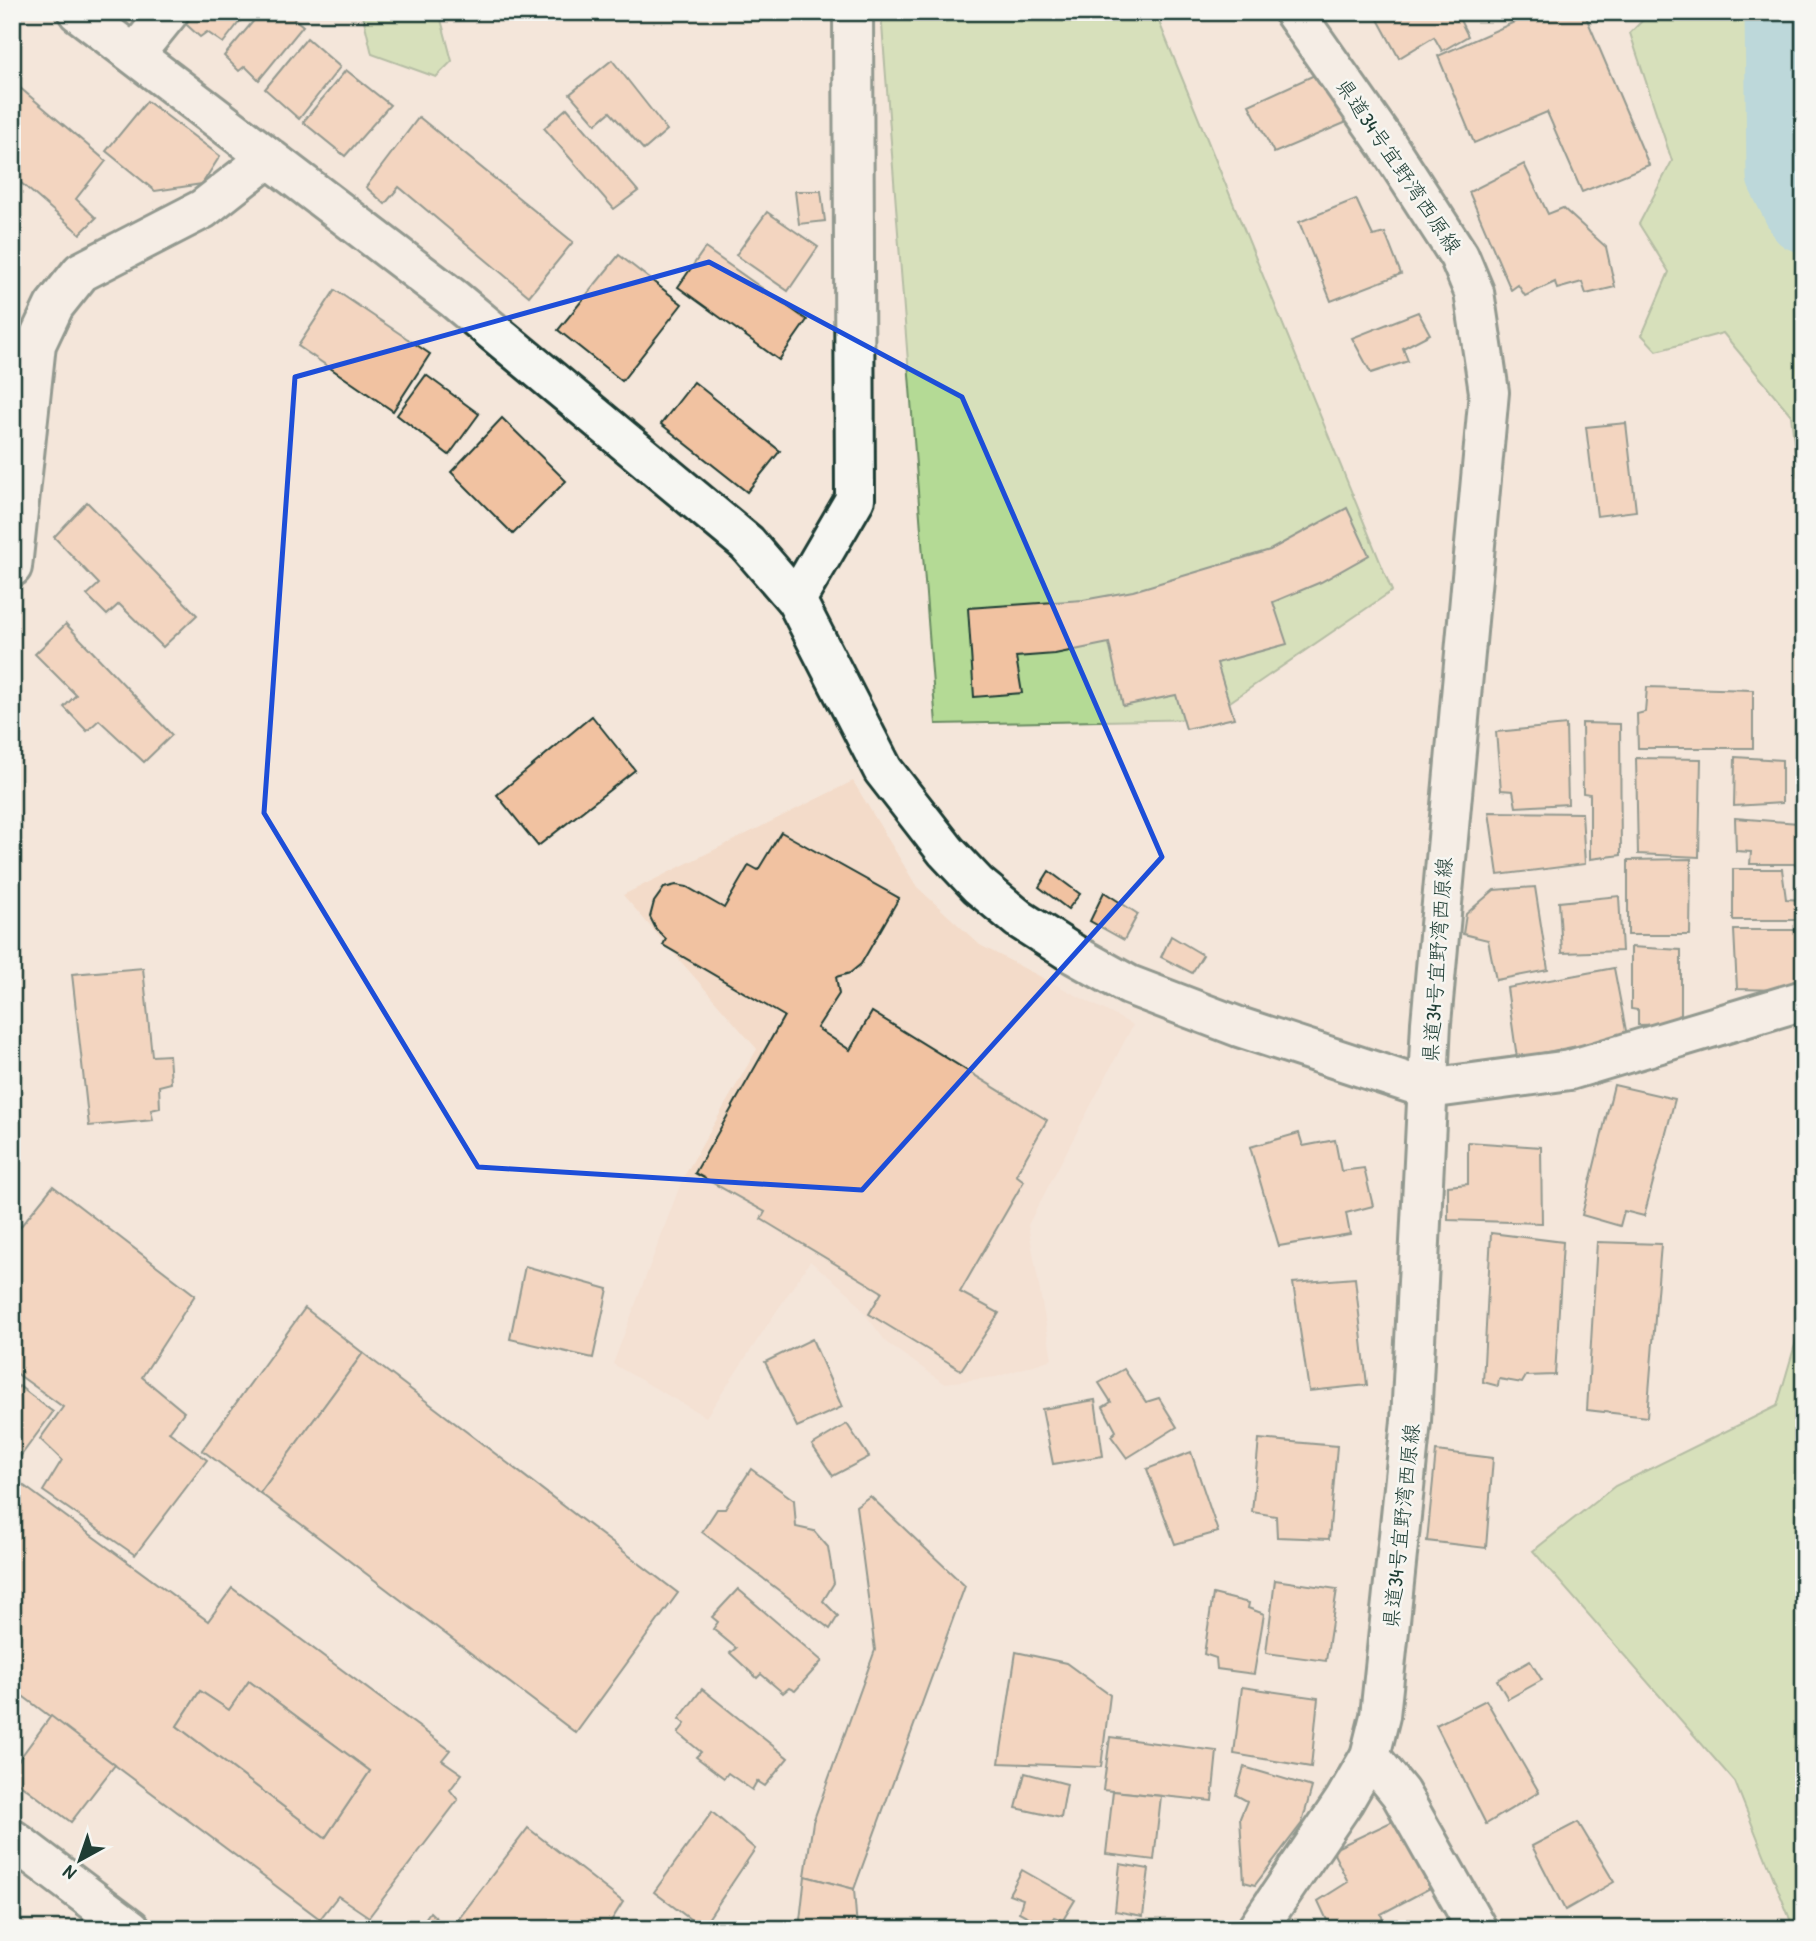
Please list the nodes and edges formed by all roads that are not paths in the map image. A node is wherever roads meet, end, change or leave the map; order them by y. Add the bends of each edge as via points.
1 (78, 12) edge
2 (169, 12) edge
3 (853, 12) edge
4 (1294, 12) edge
5 (135, 54) junction
6 (268, 158) junction
7 (12, 567) edge
8 (796, 600) junction
9 (1804, 1000) edge
10 (1428, 1089) junction
11 (1370, 1756) junction
12 (12, 1839) edge
13 (131, 1929) edge
14 (1257, 1929) edge
15 (1477, 1929) edge

1 - 5 street
2 - 5 street
3 - 8 street via 855,499
4 - 10 street, 県道34号宜野湾西原線 via 1459,256 1474,292 1488,369
5 - 6 street
6 - 7 street via 203,209 80,272 54,306 36,344
6 - 8 street via 454,299 652,463 747,543
8 - 10 street via 883,770 946,851 1019,919 1129,985 1239,1027
9 - 10 street via 1570,1070
10 - 11 street, 県道34号宜野湾西原線 via 1411,1421 1382,1703
11 - 14 street, 県道34号宜野湾西原線 via 1305,1862
11 - 15 street via 1401,1793
12 - 13 street

